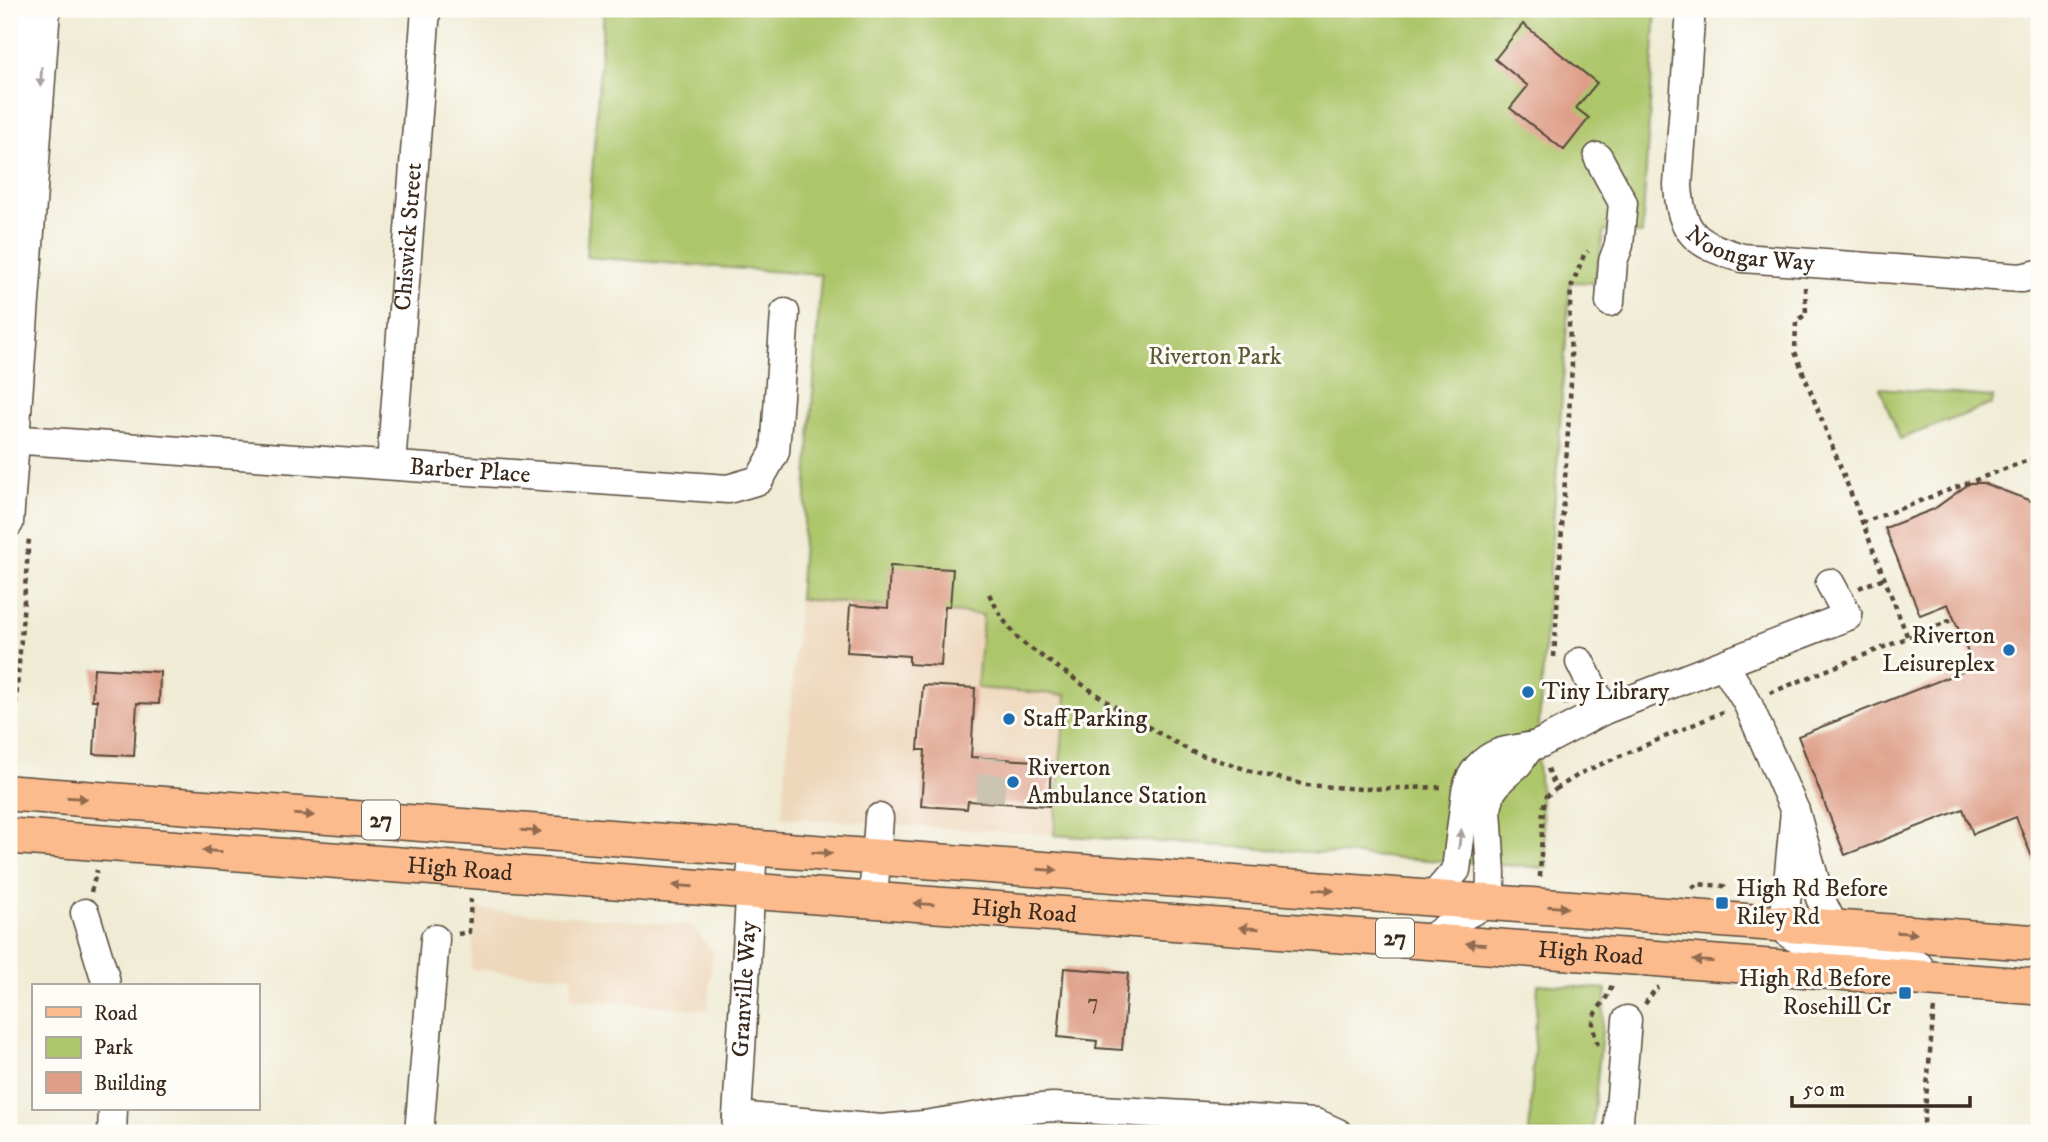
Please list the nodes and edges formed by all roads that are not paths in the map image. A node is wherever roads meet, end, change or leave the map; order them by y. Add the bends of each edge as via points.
1 (22, 9) edge
2 (46, 9) edge
3 (426, 9) edge
4 (1691, 9) edge
5 (1598, 157) dead end
6 (9, 211) edge
7 (2039, 274) edge
8 (1610, 302) dead end
9 (785, 313) dead end
10 (12, 440) edge
11 (391, 465) junction
12 (9, 523) edge
13 (1830, 583) dead end
14 (1564, 664) road end
15 (1724, 665) junction
16 (1604, 710) junction
17 (1534, 746) junction
18 (9, 793) edge
19 (1795, 811) junction
20 (880, 818) dead end
21 (9, 836) edge
22 (753, 848) junction
23 (876, 857) junction
24 (751, 891) junction
25 (1432, 898) junction
26 (873, 900) junction
27 (1490, 902) junction
28 (85, 913) dead end
29 (1784, 923) junction
30 (1834, 928) junction
31 (435, 939) road end
32 (1428, 941) junction
33 (2039, 943) edge
34 (1994, 983) junction
35 (106, 984) edge
36 (2039, 987) edge
37 (1627, 1020) dead end
38 (113, 1110) edge
39 (1052, 1120) edge
40 (736, 1125) edge
41 (112, 1133) edge
42 (419, 1133) edge
43 (1338, 1133) edge
44 (1618, 1133) edge

1 - 6 street
2 -> 10 street
3 - 11 street, Chiswick Street
4 - 7 street, Noongar Way via 1679,210 1701,242 1742,258 2021,278
5 - 8 street via 1623,202
9 - 11 street, Barber Place via 775,452 759,480 728,489
10 - 11 street, Barber Place
10 - 12 street
13 - 15 street via 1848,616
14 - 16 street
15 - 16 street
15 - 19 street via 1747,702
16 - 17 street
25 -> 17 street via 1455,870 1469,780 1482,762 1499,753
17 - 27 street via 1491,792 1487,809
18 -> 22 main road, High Road / 27
19 - 29 street
19 - 30 street via 1820,898
20 - 23 street
24 -> 21 main road, High Road / 27
22 -> 23 main road, High Road / 27
22 - 24 street, Granville Way
23 -> 25 main road, High Road / 27
23 - 26 street
24 - 26 main road, High Road / 27
24 - 40 street, Granville Way
25 - 27 main road, High Road / 27
32 -> 26 main road, High Road / 27
27 -> 29 main road, High Road / 27
27 - 32 street
28 - 35 street
29 - 30 main road, High Road / 27
29 - 34 street via 1790,936 1801,940
30 -> 33 main road, High Road / 27
31 - 42 street
34 -> 32 main road, High Road / 27
34 - 36 main road, High Road / 27
37 - 44 street
38 - 41 street
39 - 40 street via 1017,1110 881,1129
39 - 43 street via 1316,1123

